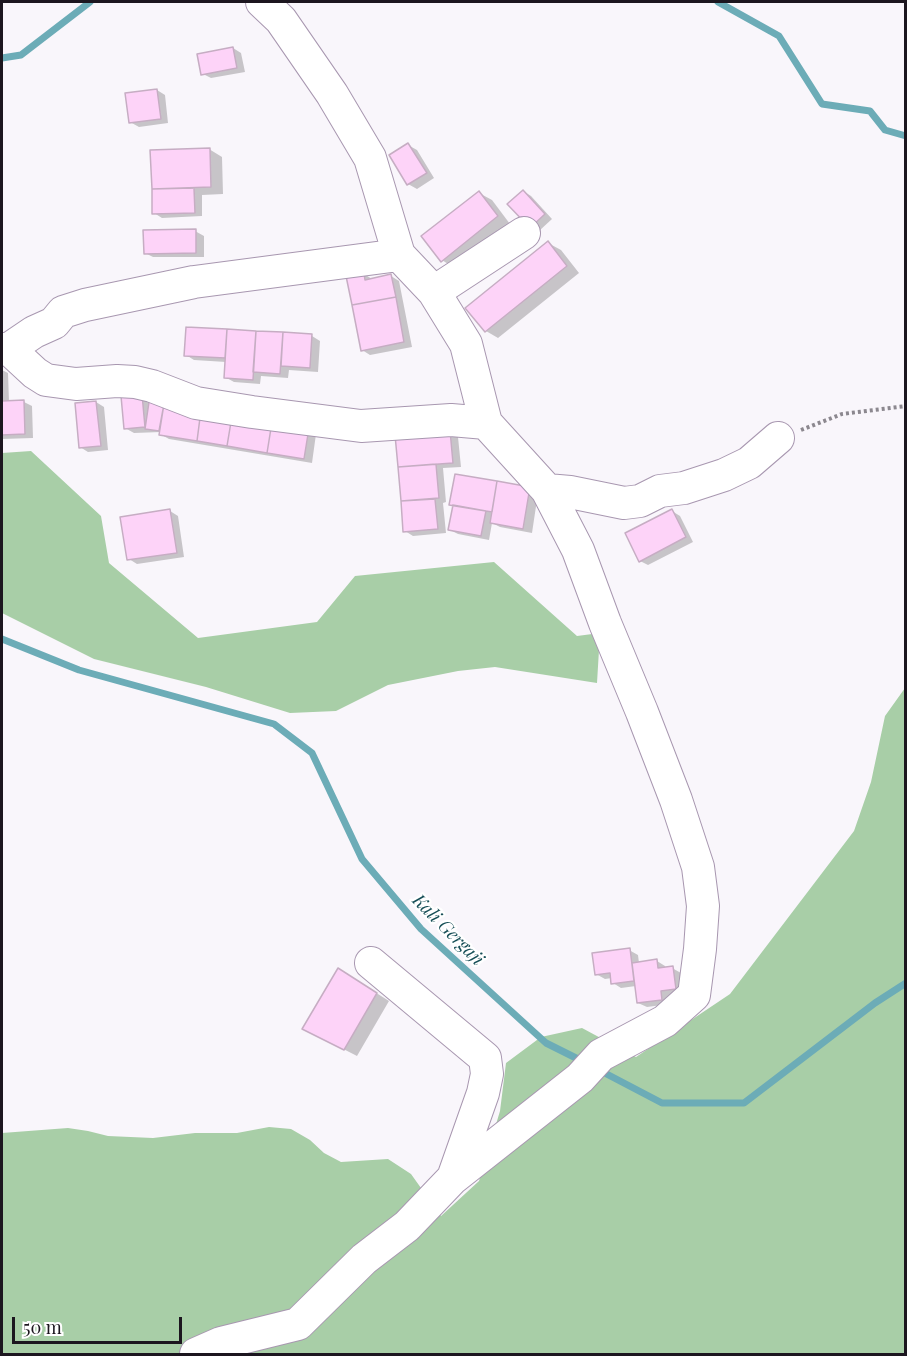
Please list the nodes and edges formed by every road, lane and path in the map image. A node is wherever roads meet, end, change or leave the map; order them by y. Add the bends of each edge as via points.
1 (261, 2) edge
2 (524, 233) dead end
3 (399, 255) junction
4 (434, 292) junction
5 (5, 349) edge
6 (906, 406) edge
7 (486, 423) junction
8 (778, 438) joint
9 (547, 490) junction
10 (371, 963) dead end
11 (452, 1179) junction
12 (196, 1354) edge

1 - 3 street via 280,20 332,94 370,158
2 - 4 street
3 - 4 street
3 - 5 street via 194,282 85,305 63,312 54,323
4 - 7 street via 466,344
5 - 7 street via 46,380 59,383 135,382 196,403 337,424 452,420
6 - 8 path via 842,414
7 - 9 street
8 - 9 street via 724,475 660,491 640,501 624,503
9 - 11 street via 578,550 676,800 698,867 703,906 694,995 665,1021 601,1055 580,1078
10 - 11 street via 485,1058 488,1074 483,1093
11 - 12 street via 407,1226 364,1259 298,1324 221,1343

